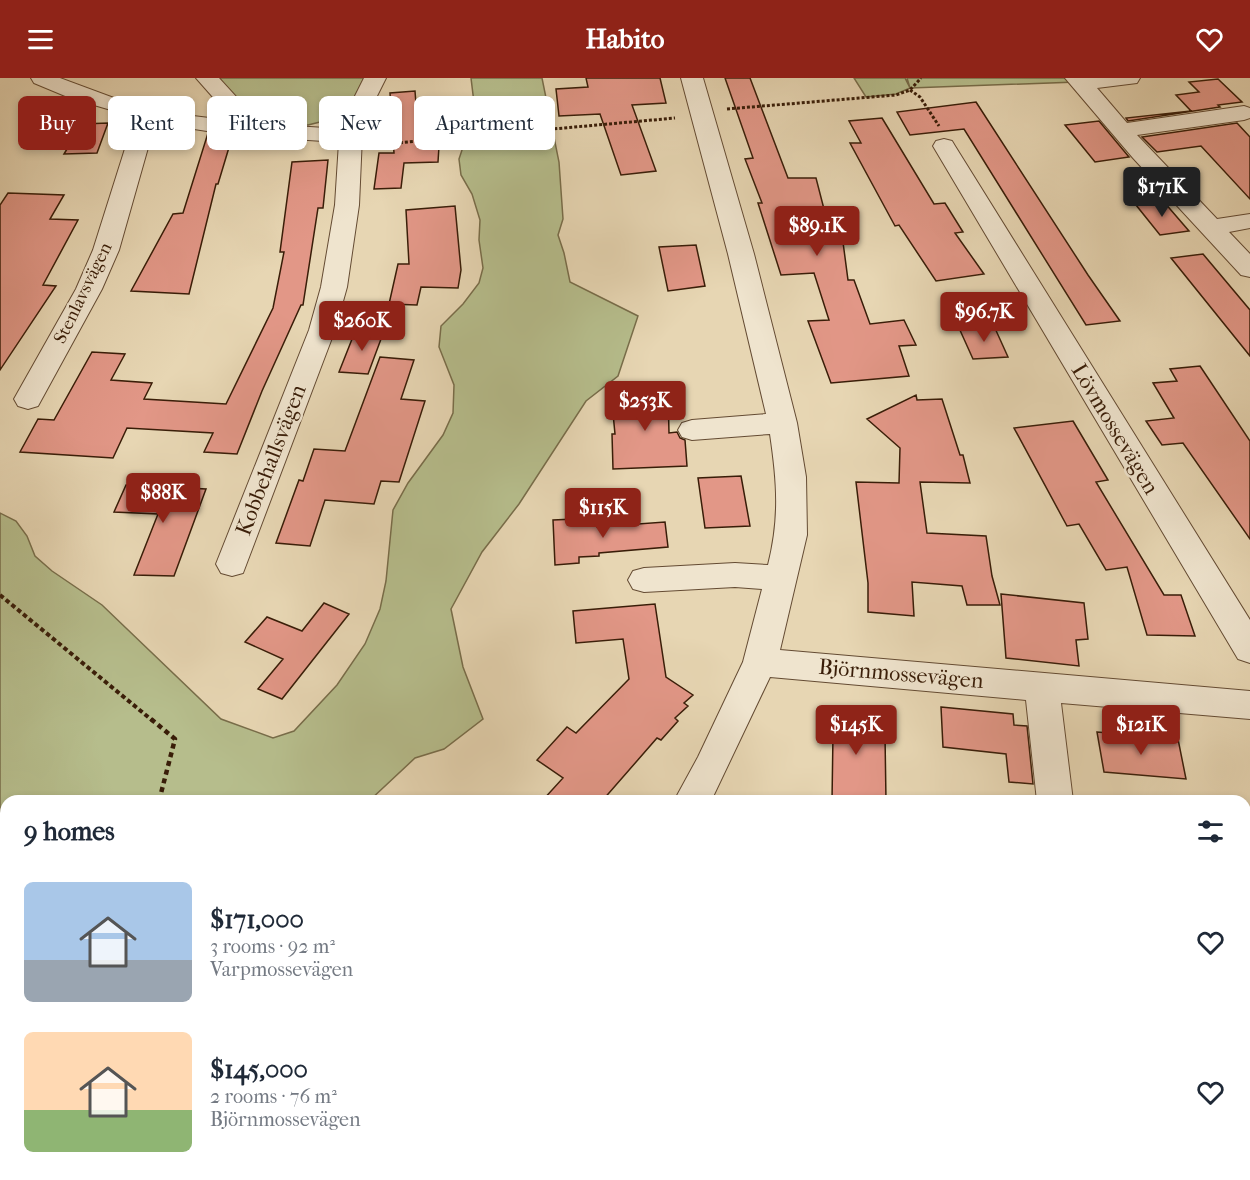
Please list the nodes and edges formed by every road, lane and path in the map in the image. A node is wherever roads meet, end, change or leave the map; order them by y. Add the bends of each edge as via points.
1 (42, 78) edge
2 (207, 78) edge
3 (375, 78) edge
4 (692, 78) edge
5 (921, 78) edge
6 (1129, 78) edge
7 (1079, 81) edge
8 (910, 90) junction
9 (223, 96) edge
10 (366, 96) edge
11 (108, 102) edge
12 (701, 112) junction
13 (1244, 113) dead end
14 (1122, 130) junction
15 (402, 138) edge
16 (944, 146) joint
17 (136, 150) edge
18 (350, 150) edge
19 (1250, 221) edge
20 (1212, 226) junction
21 (1250, 269) edge
22 (28, 399) dead end
23 (783, 423) junction
24 (692, 430) dead end
25 (232, 564) dead end
26 (782, 578) junction
27 (645, 580) dead end
28 (0, 595) edge
29 (1250, 649) edge
30 (760, 662) junction
31 (1042, 687) junction
32 (1250, 705) edge
33 (160, 795) edge
34 (695, 795) edge
35 (1054, 795) edge

1 - 11 street
2 - 9 street
3 - 10 street, Kobbehallsvägen
4 - 12 street
5 - 8 path
6 - 7 street
7 - 14 street
8 - 12 path via 896,95
8 - 16 path via 920,97 950,142
12 - 15 path via 609,125
12 - 23 street
13 - 14 street
14 - 20 street
16 - 29 street, Lövmossevägen
17 - 22 street, Stenlavsvägen via 106,250 89,289
18 - 25 street, Kobbehallsvägen via 347,205 334,287 322,330
19 - 20 street
20 - 21 street
23 - 24 street
23 - 26 street via 792,507
26 - 27 street via 735,575
26 - 30 street
28 - 33 path via 174,739
30 - 31 street, Björnmossevägen
30 - 34 street
31 - 32 street, Björnmossevägen
31 - 35 street

